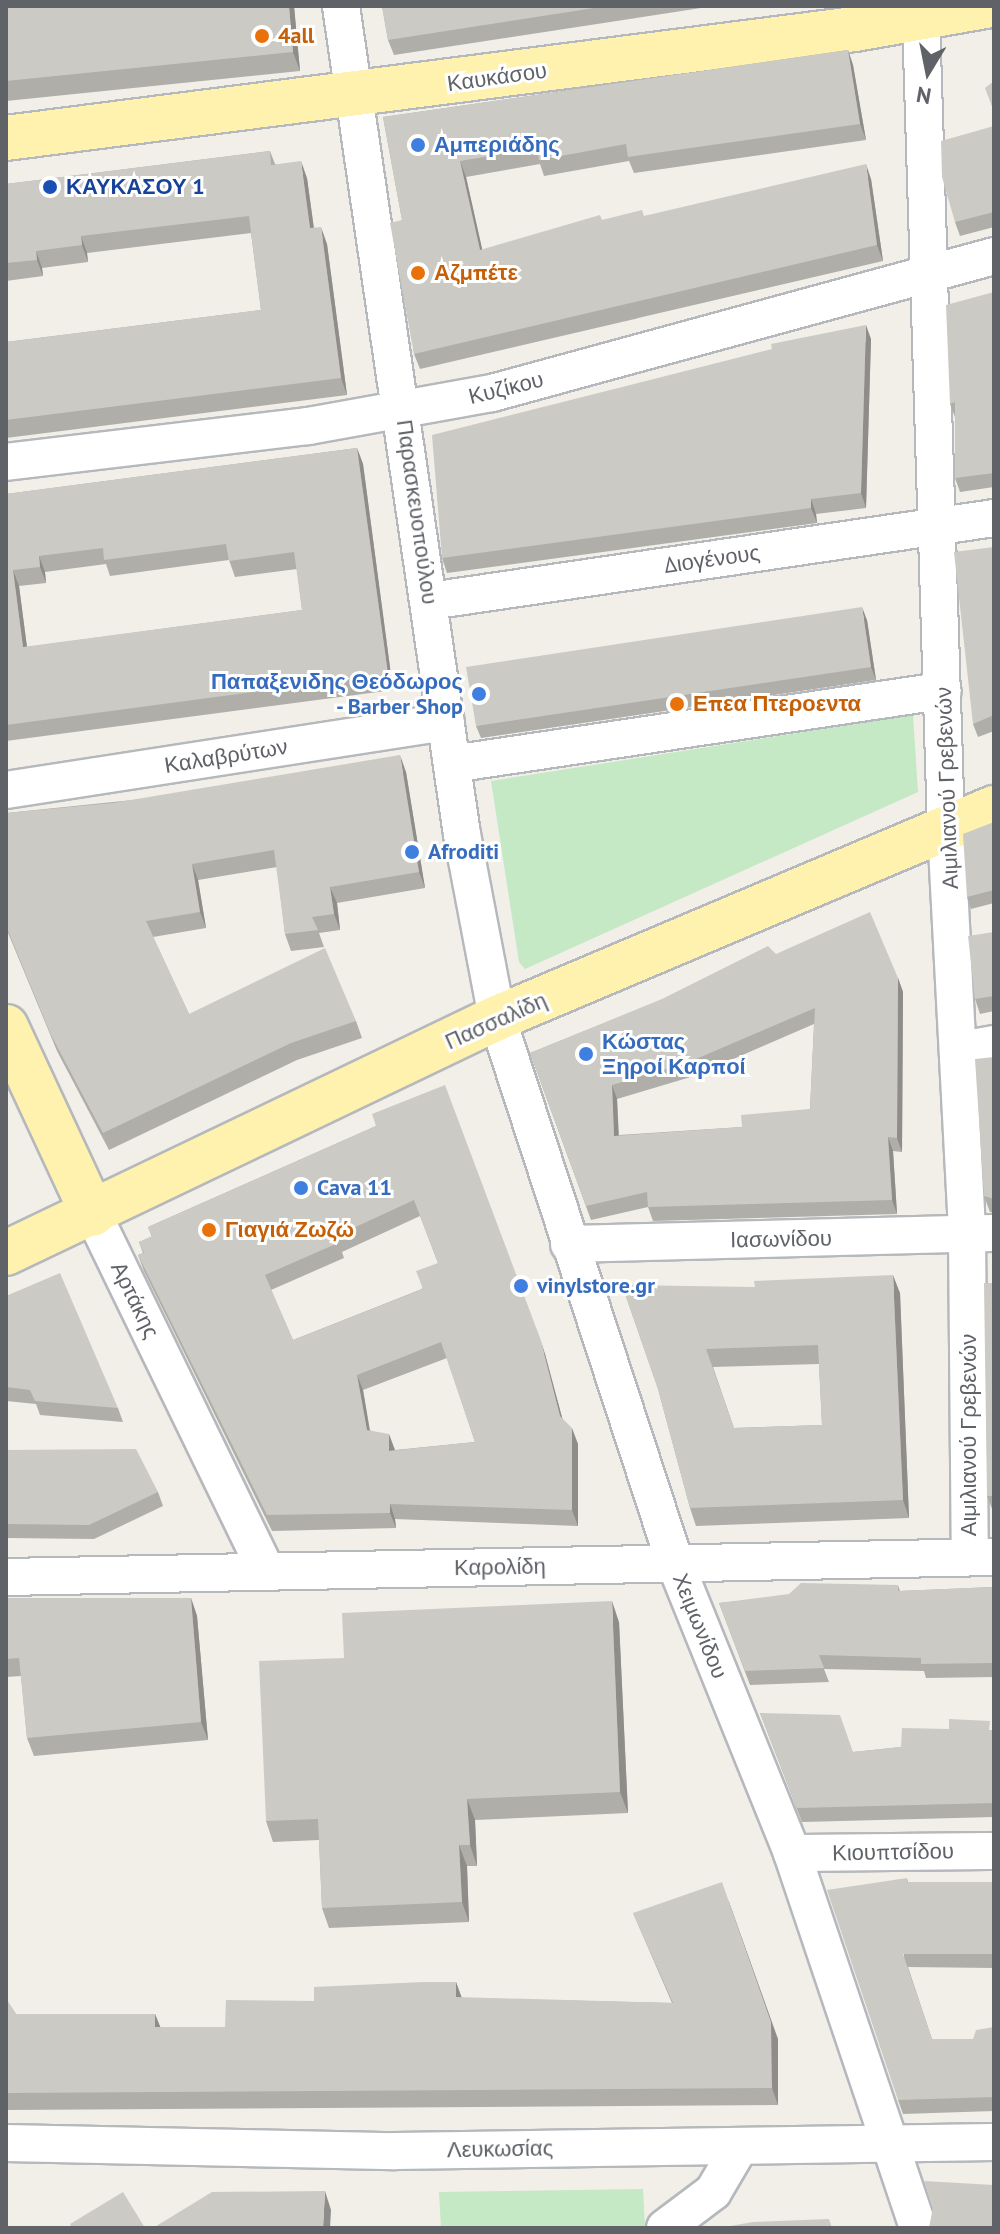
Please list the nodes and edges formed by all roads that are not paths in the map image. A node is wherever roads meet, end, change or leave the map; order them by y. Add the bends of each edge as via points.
1 (341, 6) edge
2 (985, 6) edge
3 (921, 18) junction
4 (355, 96) junction
5 (6, 138) edge
6 (994, 256) edge
7 (930, 272) junction
8 (403, 411) junction
9 (6, 462) edge
10 (994, 518) edge
11 (940, 526) junction
12 (430, 601) junction
13 (943, 691) junction
14 (446, 722) junction
15 (452, 764) junction
16 (6, 790) edge
17 (994, 808) edge
18 (946, 829) junction
19 (497, 1018) junction
20 (6, 1027) edge
21 (977, 1047) edge
22 (93, 1214) junction
23 (980, 1234) edge
24 (569, 1244) junction
25 (6, 1253) edge
26 (982, 1557) edge
27 (675, 1563) junction
28 (266, 1571) junction
29 (6, 1577) edge
30 (994, 1851) edge
31 (792, 1853) junction
32 (994, 2142) edge
33 (6, 2143) edge
34 (889, 2143) junction
35 (740, 2146) junction
36 (665, 2228) edge
37 (918, 2228) edge

1 - 4 street, Παρασκευοπούλου
2 - 3 main road, Καυκάσου
3 - 4 main road, Καυκάσου
3 - 7 street, Αιμιλιανού Γρεβενών
4 - 5 main road, Καυκάσου
4 - 8 street, Παρασκευοπούλου
6 - 7 street, Κυζίκου
7 - 8 street, Κυζίκου via 492,393
7 - 11 street, Αιμιλιανού Γρεβενών
8 - 9 street, Κυζίκου
8 - 12 street, Παρασκευοπούλου
10 - 11 street, Διογένους
11 - 12 street, Διογένους
11 - 13 street, Αιμιλιανού Γρεβενών
12 - 14 street, Παρασκευοπούλου
13 - 15 street
13 - 18 street, Αιμιλιανού Γρεβενών
14 - 15 street, Παρασκευοπούλου
14 - 16 street, Καλαβρύτων
15 - 19 street, Παρασκευοπούλου
17 - 18 main road, Πασσαλίδη
18 - 19 main road, Πασσαλίδη
18 - 21 street, Αιμιλιανού Γρεβενών
19 - 22 main road, Πασσαλίδη
19 - 24 street, Χειμωνίδου
20 - 22 main road, Αρτάκης
21 - 23 street, Αιμιλιανού Γρεβενών
22 - 25 main road, Πασσαλίδη
22 - 28 street, Αρτάκης
23 - 24 street, Ιασωνίδου
23 - 26 street, Αιμιλιανού Γρεβενών
24 - 27 street, Χειμωνίδου
26 - 27 street, Καρολίδη
27 - 28 street, Καρολίδη
27 - 31 street, Χειμωνίδου
28 - 29 street, Καρολίδη
30 - 31 street, Κιουπτσίδου
31 - 34 street, Χειμωνίδου
32 - 34 street, Λευκωσίας
33 - 35 street, Λευκωσίας via 395,2151
34 - 35 street, Λευκωσίας
34 - 37 street, Χειμωνίδου
35 - 36 street via 713,2192

